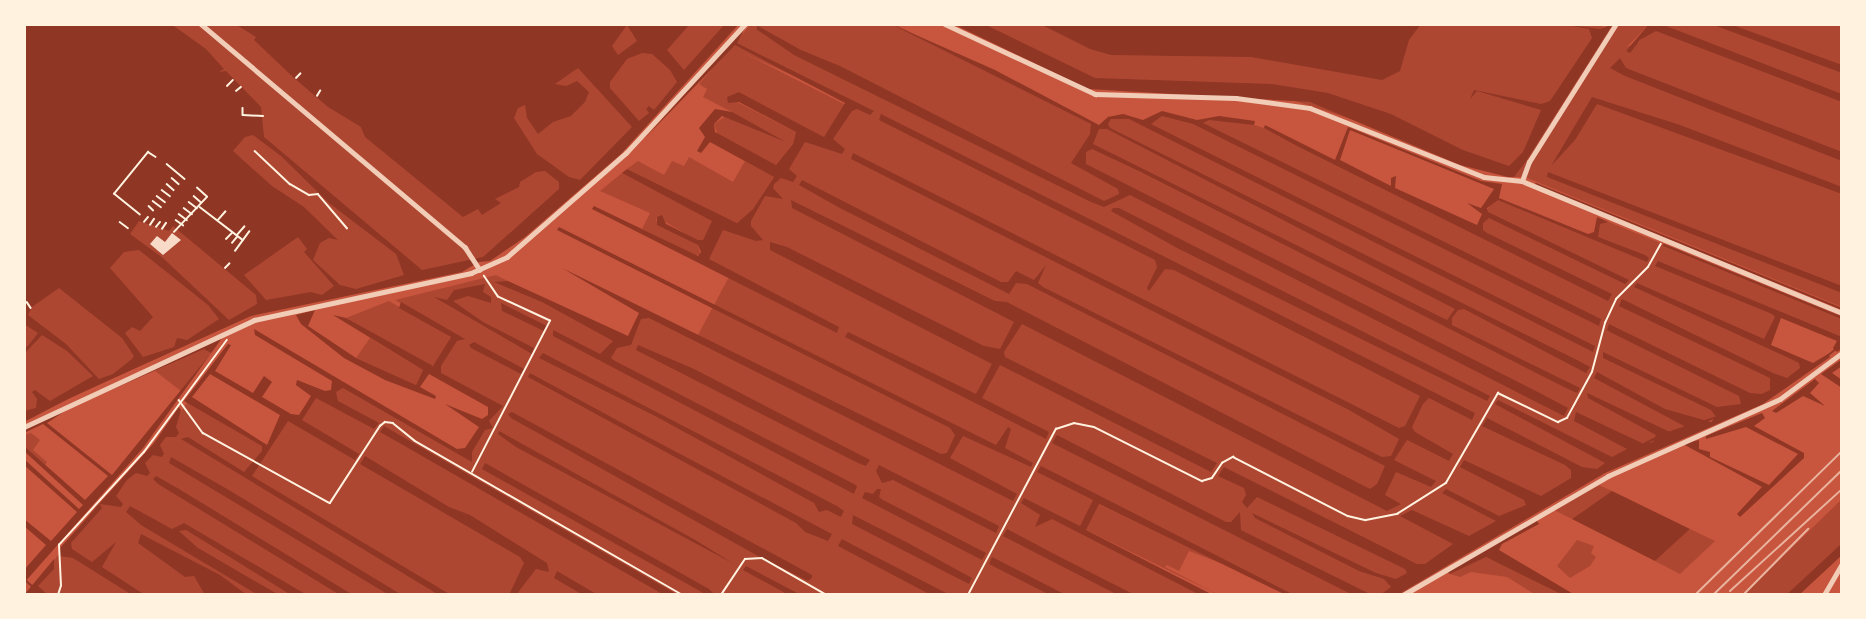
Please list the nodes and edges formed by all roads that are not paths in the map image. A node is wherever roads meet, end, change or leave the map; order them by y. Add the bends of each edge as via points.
1 (201, 24) edge
2 (745, 24) edge
3 (945, 24) edge
4 (1616, 24) edge
5 (1522, 181) junction
6 (480, 270) junction
7 (1842, 313) edge
8 (1842, 353) edge
9 (24, 427) edge
10 (1842, 564) edge
11 (1403, 595) edge
12 (1824, 595) edge

1 - 6 street
2 - 6 street via 626,153 507,257
3 - 5 street via 1095,94 1236,98 1310,108 1484,177
4 - 5 street via 1529,162
5 - 7 street
6 - 9 street via 302,307 228,331
8 - 11 street via 1780,399 1608,476
10 - 12 street

